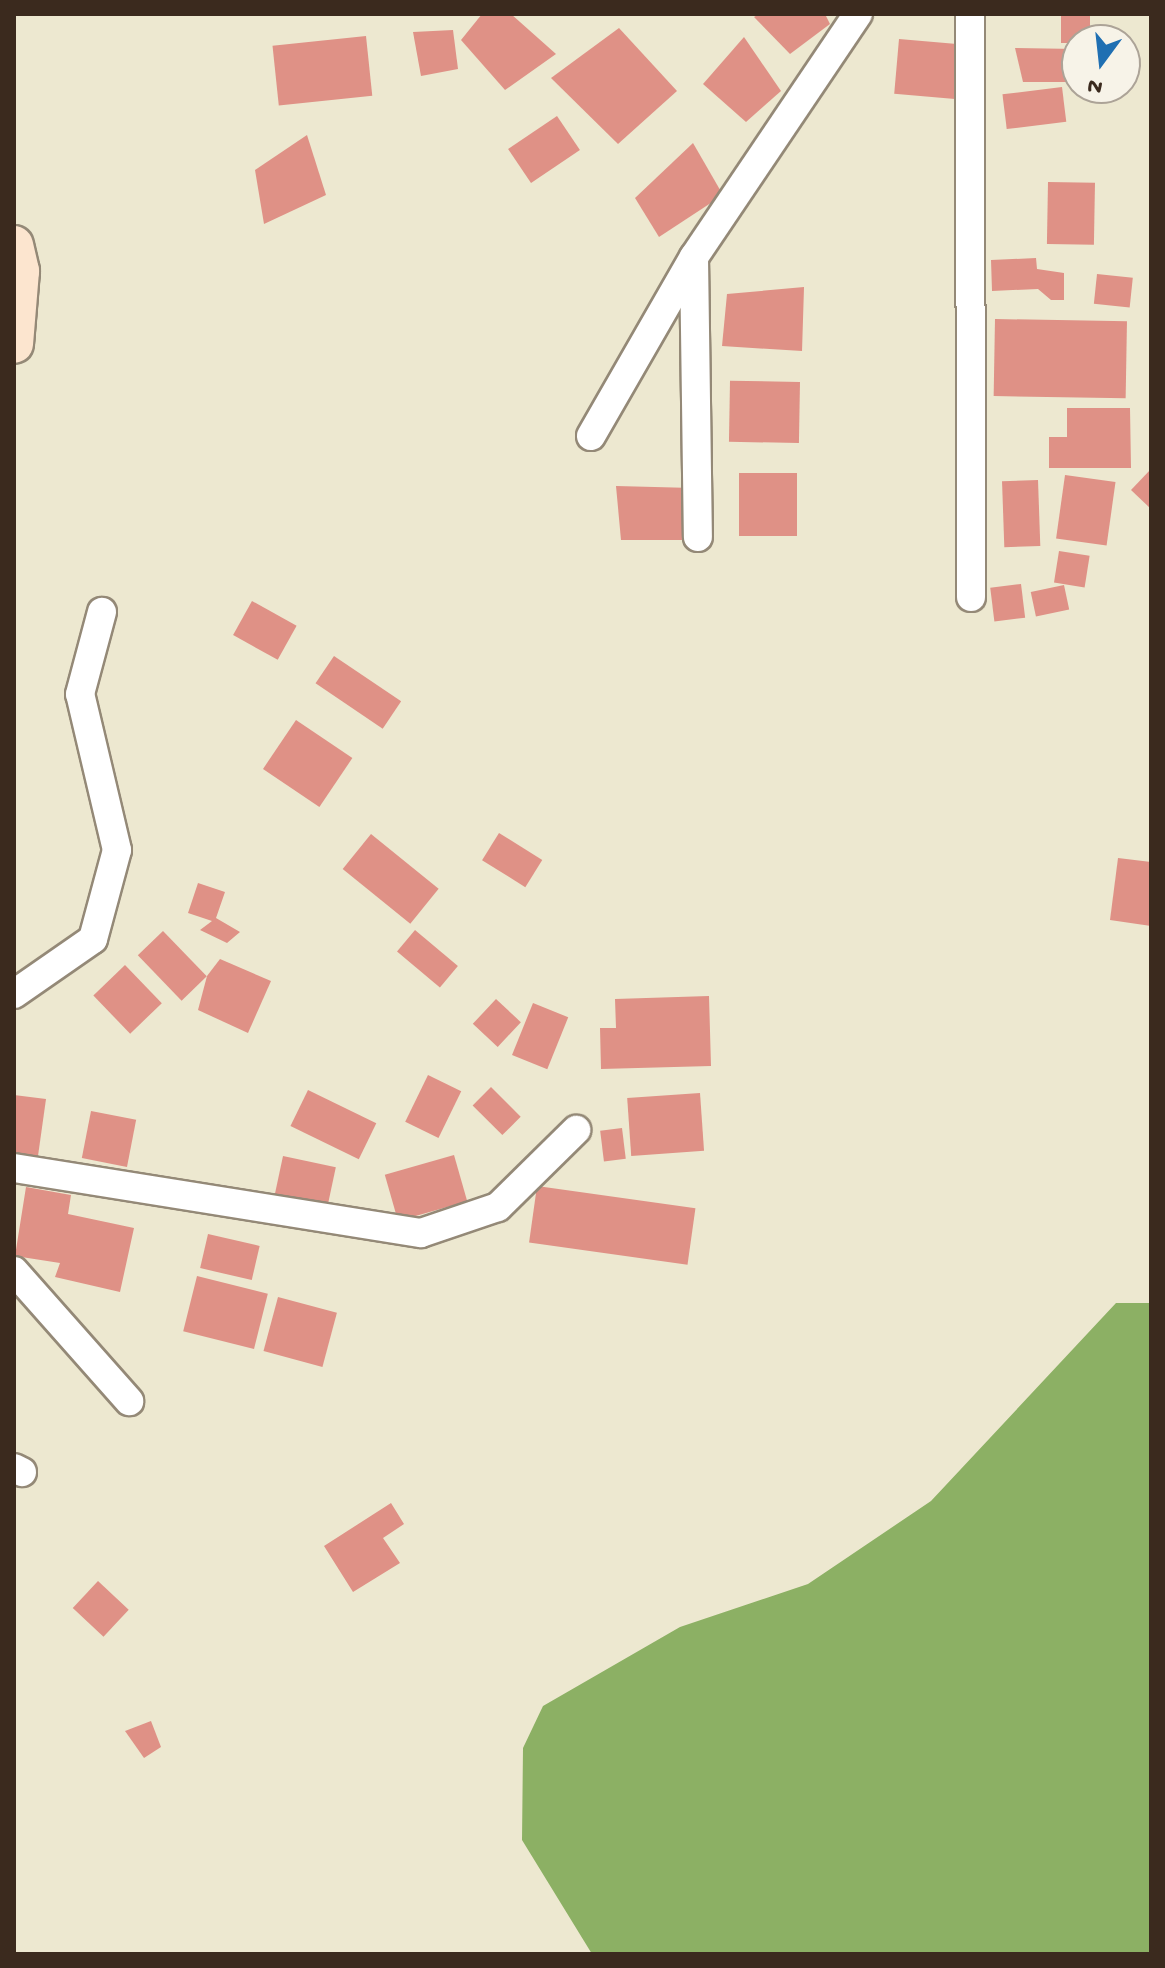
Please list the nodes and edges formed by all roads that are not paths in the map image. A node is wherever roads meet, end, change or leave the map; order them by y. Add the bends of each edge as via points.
1 (858, 14) edge
2 (970, 14) edge
3 (14, 245) edge
4 (694, 257) junction
5 (14, 344) edge
6 (591, 436) dead end
7 (698, 537) dead end
8 (971, 597) dead end
9 (102, 612) dead end
10 (14, 994) edge
11 (576, 1130) dead end
12 (14, 1168) edge
13 (14, 1271) edge
14 (129, 1401) dead end

1 - 4 street
2 - 8 street
3 - 5 street via 20,271
4 - 6 street
4 - 7 street
9 - 10 street via 80,694 117,850 93,939
11 - 12 street via 498,1207 421,1233
13 - 14 street

